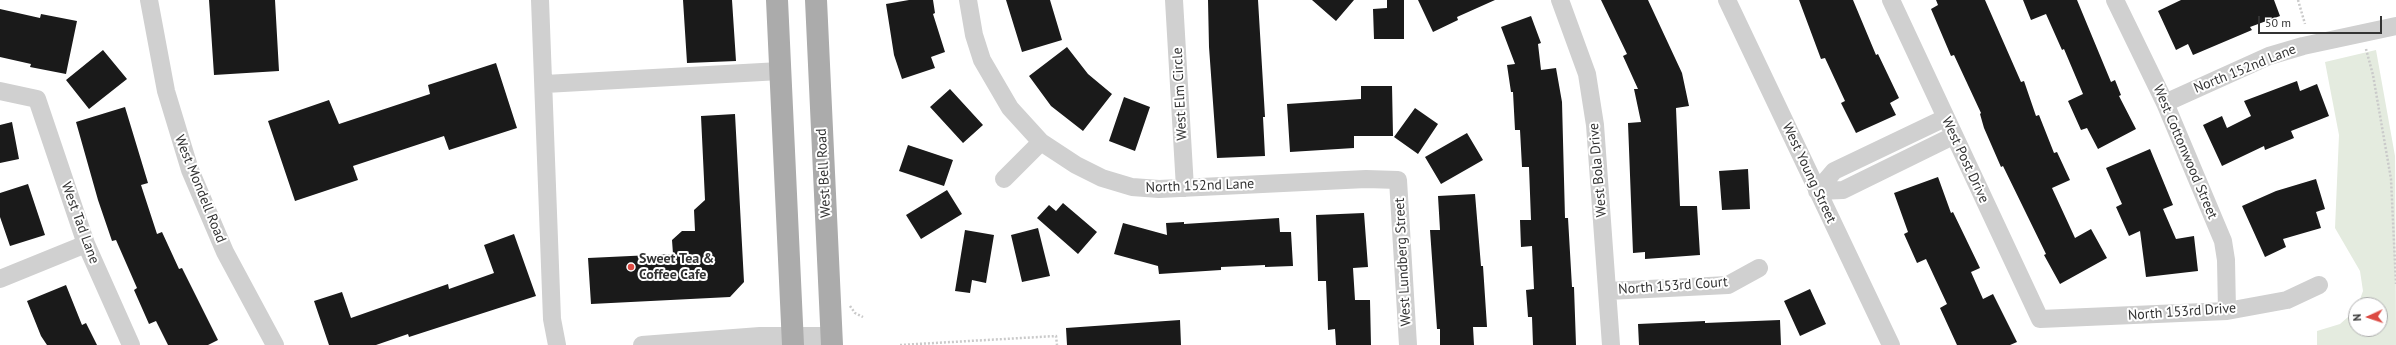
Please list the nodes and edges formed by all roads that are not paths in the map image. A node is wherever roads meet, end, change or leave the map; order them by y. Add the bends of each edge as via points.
1 (149, 0) edge
2 (540, 0) edge
3 (777, 0) edge
4 (816, 0) edge
5 (968, 0) edge
6 (1174, 0) edge
7 (1560, 0) edge
8 (1727, 0) edge
9 (1892, 0) edge
10 (2116, 0) edge
11 (2396, 26) edge
12 (780, 70) junction
13 (544, 84) junction
14 (0, 91) edge
15 (2165, 103) junction
16 (1945, 118) junction
17 (1953, 136) junction
18 (1041, 142) junction
19 (1004, 179) dead end
20 (1398, 180) joint
21 (1185, 188) junction
22 (1817, 191) junction
23 (86, 244) junction
24 (1759, 268) dead end
25 (0, 279) edge
26 (2319, 285) dead end
27 (1608, 292) junction
28 (2227, 311) junction
29 (2040, 319) joint
30 (832, 340) edge
31 (792, 341) edge
32 (131, 345) edge
33 (275, 345) edge
34 (557, 345) edge
35 (642, 345) edge
36 (1408, 345) edge
37 (1611, 345) edge
38 (1891, 345) edge

1 - 33 street, West Mondell Road via 166,91 190,170 225,252
2 - 13 street
3 - 12 main road
4 - 30 main road, West Bell Road
5 - 18 street, North 152nd Lane via 974,35 982,60 1010,108
6 - 21 street, West Elm Circle
7 - 27 street, West Bola Drive via 1590,88 1596,125
8 - 22 street, West Young Street
9 - 16 street, West Post Drive
10 - 15 street, West Cottonwood Street
11 - 15 street, North 152nd Lane via 2269,56
12 - 13 street
12 - 31 main road
13 - 34 street via 552,319
14 - 23 street, West Tad Lane via 37,99
15 - 28 street, West Cottonwood Street via 2223,241
16 - 17 street, West Post Drive
16 - 22 street via 1834,171
17 - 22 street via 1842,190
17 - 29 street, West Post Drive
18 - 19 street
18 - 21 street, North 152nd Lane via 1076,165 1102,178 1124,185 1159,189
20 - 21 street, North 152nd Lane via 1366,179
20 - 36 street, West Lundberg Street
22 - 38 street, West Young Street
23 - 25 street
23 - 32 street, West Tad Lane
24 - 27 street, North 153rd Court via 1728,285
26 - 28 street, North 153rd Drive via 2287,300
27 - 37 street, West Bola Drive
28 - 29 street, North 153rd Drive
30 - 31 street
31 - 35 street via 760,336

